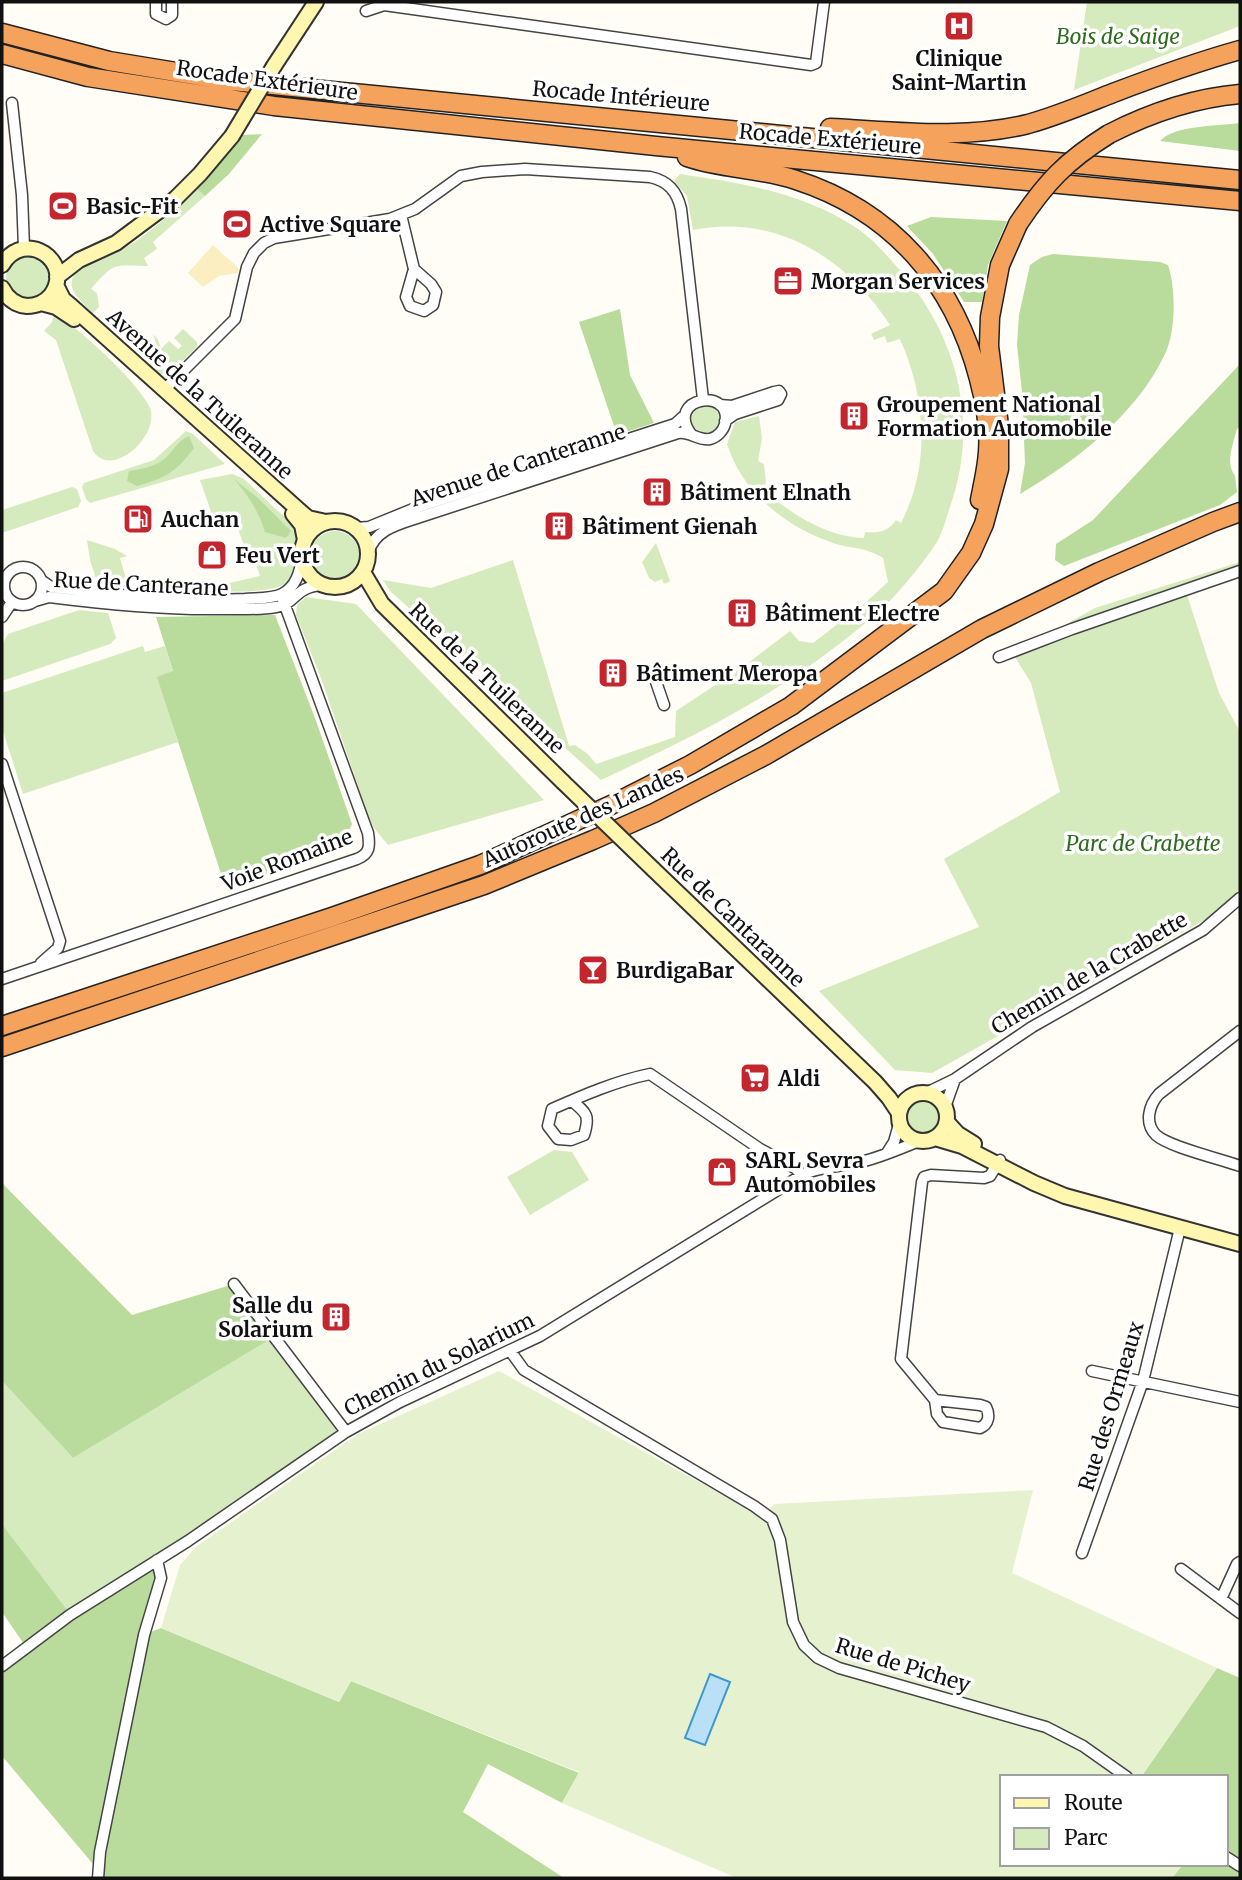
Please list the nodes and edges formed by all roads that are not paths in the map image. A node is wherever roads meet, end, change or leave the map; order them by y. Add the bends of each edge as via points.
1 (156, 2) edge
2 (172, 2) edge
3 (316, 2) edge
4 (824, 2) edge
5 (366, 11) dead end
6 (2, 33) edge
7 (1240, 50) edge
8 (2, 54) edge
9 (1240, 94) edge
10 (12, 103) dead end
11 (760, 132) junction
12 (656, 146) junction
13 (1240, 180) edge
14 (1106, 188) junction
15 (1240, 201) edge
16 (1240, 211) edge
17 (401, 215) junction
18 (24, 248) junction
19 (50, 258) junction
20 (3, 260) edge
21 (79, 260) junction
22 (414, 269) dead end
23 (57, 281) junction
24 (2, 288) edge
25 (41, 303) junction
26 (130, 368) junction
27 (165, 389) junction
28 (703, 399) junction
29 (720, 405) junction
30 (685, 415) junction
31 (725, 421) junction
32 (691, 434) junction
33 (1240, 512) edge
34 (326, 522) junction
35 (1240, 522) edge
36 (355, 527) junction
37 (305, 540) junction
38 (1149, 551) junction
39 (369, 553) junction
40 (302, 558) junction
41 (1240, 571) edge
42 (363, 572) junction
43 (41, 580) junction
44 (322, 584) junction
45 (344, 586) junction
46 (284, 599) junction
47 (35, 601) junction
48 (12, 602) junction
49 (382, 604) junction
50 (918, 609) junction
51 (2, 617) edge
52 (999, 657) dead end
53 (654, 676) dead end
54 (664, 705) dead end
55 (2, 764) edge
56 (563, 782) joint
57 (1240, 898) edge
58 (37, 966) junction
59 (2, 979) edge
60 (2, 1026) edge
61 (1240, 1031) edge
62 (2, 1048) edge
63 (955, 1079) junction
64 (875, 1082) junction
65 (919, 1094) junction
66 (572, 1101) junction
67 (946, 1114) junction
68 (899, 1119) junction
69 (934, 1138) junction
70 (919, 1141) junction
71 (887, 1153) junction
72 (998, 1162) junction
73 (1240, 1166) edge
74 (802, 1175) junction
75 (1180, 1228) junction
76 (1240, 1244) edge
77 (234, 1284) dead end
78 (511, 1352) junction
79 (1092, 1371) dead end
80 (1143, 1381) junction
81 (935, 1400) junction
82 (1240, 1402) edge
83 (346, 1432) junction
84 (1082, 1553) dead end
85 (157, 1560) junction
86 (1240, 1562) edge
87 (1181, 1569) dead end
88 (1221, 1599) junction
89 (1240, 1614) edge
90 (2, 1666) edge
91 (1124, 1775) edge
92 (97, 1878) edge

1 - 2 street via 156,14 166,19 173,15
3 - 21 street, bridge via 232,136 200,174 116,243
4 - 5 street via 816,63 811,65 384,5
6 - 11 highway, Rocade Intérieure via 109,61 231,81
7 - 11 highway via 1026,124 947,133 791,127
8 - 12 highway, Rocade Extérieure via 89,77 274,106
9 - 50 highway, bridge via 1174,107 1109,134 1058,171 1018,224 1000,265 990,317 1000,449 992,500 956,577
10 - 18 street
11 - 13 highway, Rocade Intérieure
12 - 14 highway, Rocade Extérieure
12 - 50 highway via 702,162 773,173 841,198 885,226 922,262 957,315 984,397 988,452 979,503 965,538
14 - 15 highway, Rocade Extérieure
14 - 16 highway
17 - 22 street
17 - 27 street via 284,235 264,243 247,267 235,319
17 - 28 street via 454,180 482,172 546,170 664,181 681,209
18 - 19 street
18 - 20 street
19 - 21 street
19 - 23 street, Avenue de la Tuileranne
21 - 23 street
23 - 25 street via 53,293
23 - 27 street, Avenue de la Tuileranne via 63,299
24 - 25 street, Avenue de la Tuileranne via 16,303
25 - 26 street, Avenue de la Tuileranne via 65,312
26 - 27 street
26 - 37 street, Avenue de la Tuileranne via 297,518
27 - 34 street, Avenue de la Tuileranne via 302,513
28 - 29 street
28 - 30 street via 692,404
29 - 31 street
29 - 31 street via 781,394 778,400
30 - 32 street
30 - 36 street, Avenue de Canteranne via 675,424 369,527
31 - 32 street via 715,437
32 - 39 street, Avenue de Canteranne via 677,433 396,525 376,536
33 - 38 highway
34 - 36 street
34 - 37 street
35 - 38 highway
36 - 39 street
37 - 40 street
38 - 62 highway, Autoroute des Landes via 982,629 755,761 593,840 471,889
39 - 42 street
40 - 44 street via 309,574
40 - 46 street via 297,579
41 - 52 street
42 - 45 street
42 - 49 street, Rue de la Tuileranne
43 - 46 street, Rue de Canterane via 51,587 175,600
43 - 47 street
43 - 48 street via 29,568 12,570 3,586
44 - 45 street
44 - 46 street, Rue de Canterane
45 - 49 street, Rue de la Tuileranne
46 - 47 street, Rue de Canterane via 251,609 174,609 49,597
46 - 58 street, Voie Romaine via 368,833 369,849 363,857
47 - 48 street via 24,605
48 - 51 street
49 - 56 street, Rue de la Tuileranne
50 - 60 highway, Autoroute des Landes via 791,706 690,765 530,843 332,918
53 - 54 street
55 - 58 street via 60,941
56 - 64 street, Rue de Cantaranne, bridge
57 - 63 street, Chemin de la Crabette via 1203,930 1032,1027
58 - 59 street, Voie Romaine
61 - 73 street via 1159,1094 1149,1113 1153,1131 1166,1141
63 - 65 street, Chemin de la Crabette
63 - 67 street
64 - 65 street, Rue de Cantaranne via 894,1092
64 - 68 street, Rue de Cantaranne
65 - 67 street via 934,1096
65 - 68 street via 903,1103
66 - 66 street via 552,1109 548,1126 558,1139 584,1136 586,1112
66 - 74 street via 650,1074
67 - 69 street via 943,1131
67 - 72 street via 958,1134
68 - 70 street via 906,1135
68 - 71 street
69 - 70 street
69 - 72 street
70 - 71 street, Chemin du Solarium
71 - 74 street, Chemin du Solarium
72 - 75 street via 1098,1204
72 - 81 street via 984,1178 927,1175 922,1182 901,1359
74 - 78 street, Chemin du Solarium
75 - 76 street
75 - 80 street, Rue des Ormeaux
77 - 83 street
78 - 83 street, Chemin du Solarium
78 - 91 street, Rue de Pichey via 524,1370 772,1519 780,1540 793,1622 804,1645 818,1658 1046,1727
79 - 80 street
80 - 82 street
80 - 84 street, Rue des Ormeaux
81 - 81 street via 986,1407 986,1423 980,1427 943,1423
83 - 85 street, Chemin du Solarium
85 - 90 street, Chemin du Solarium
85 - 92 street via 161,1578 144,1635
86 - 88 street
87 - 88 street
88 - 89 street

